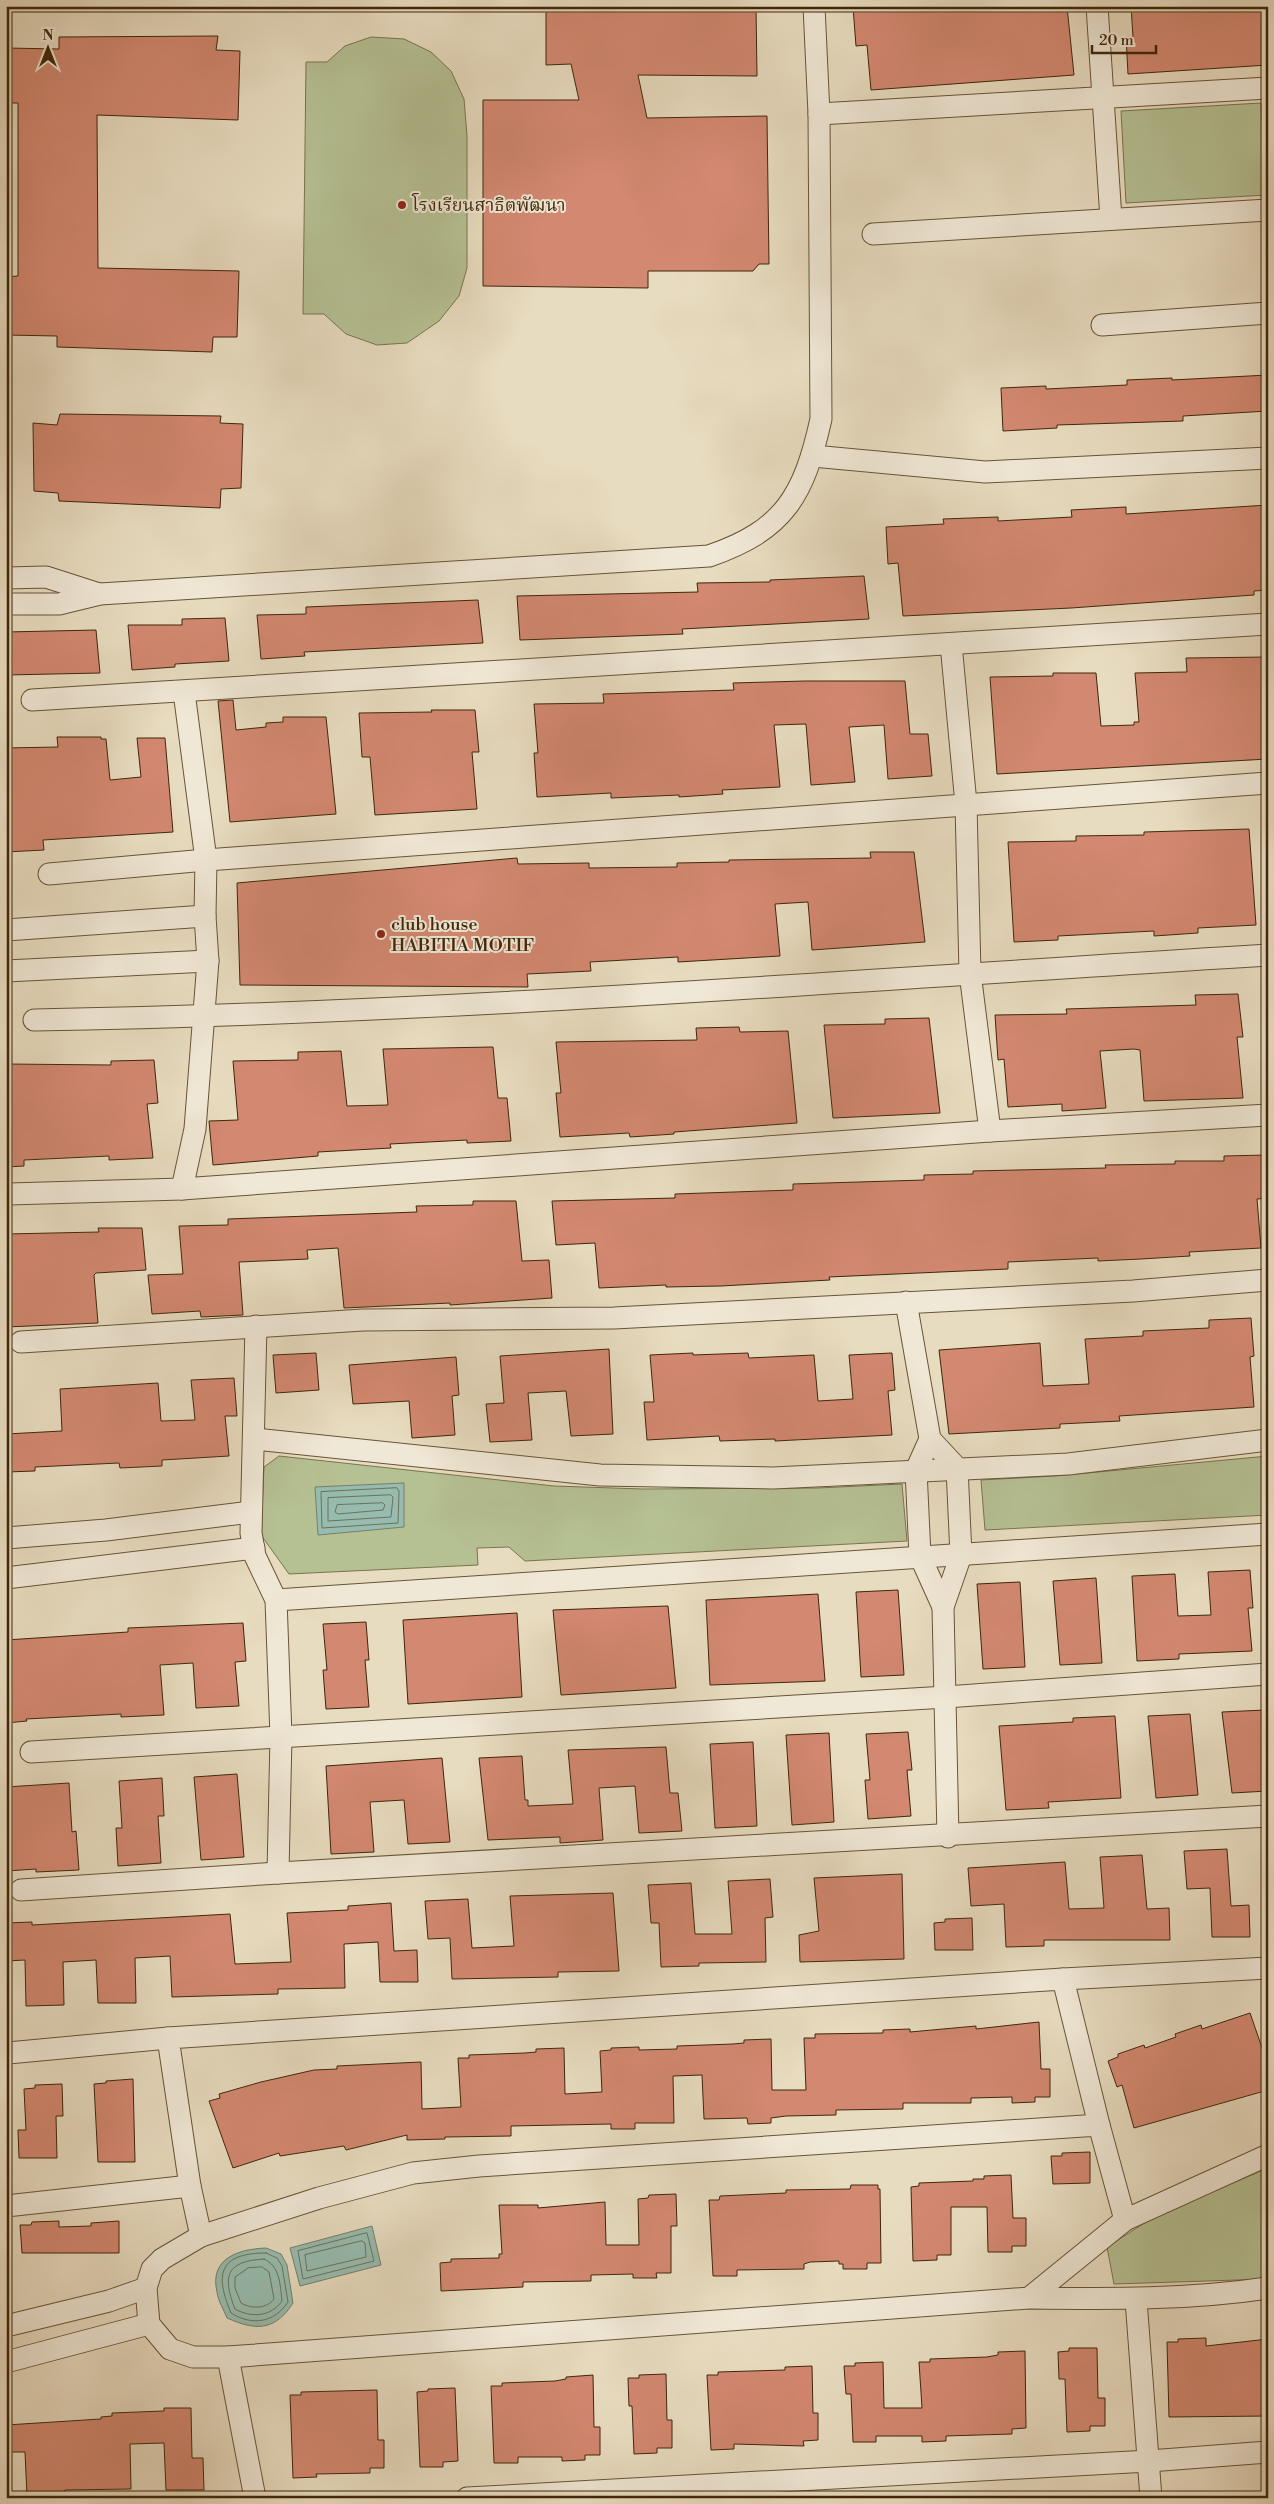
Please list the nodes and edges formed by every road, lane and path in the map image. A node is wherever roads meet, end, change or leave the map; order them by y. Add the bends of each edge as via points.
1 (814, 6) edge
2 (1097, 6) edge
3 (1268, 88) edge
4 (1103, 97) junction
5 (818, 114) junction
6 (1268, 210) edge
7 (1111, 219) junction
8 (872, 234) dead end
9 (1268, 313) edge
10 (1102, 325) dead end
11 (813, 456) junction
12 (1268, 458) edge
13 (6, 578) edge
14 (100, 594) junction
15 (6, 604) edge
16 (1268, 624) edge
17 (951, 644) junction
18 (184, 692) junction
19 (32, 700) dead end
20 (1268, 783) edge
21 (966, 804) junction
22 (206, 860) junction
23 (49, 874) dead end
24 (204, 916) junction
25 (6, 930) edge
26 (1268, 955) edge
27 (208, 960) junction
28 (6, 971) edge
29 (970, 973) junction
30 (204, 1017) junction
31 (34, 1020) dead end
32 (1268, 1115) edge
33 (990, 1130) junction
34 (182, 1189) junction
35 (9, 1194) dead end
36 (1268, 1280) edge
37 (906, 1302) junction
38 (256, 1326) junction
39 (22, 1342) dead end
40 (255, 1439) junction
41 (930, 1439) junction
42 (1268, 1440) edge
43 (957, 1468) junction
44 (916, 1470) junction
45 (251, 1512) junction
46 (106, 1530) junction
47 (1268, 1534) edge
48 (6, 1538) edge
49 (254, 1548) junction
50 (961, 1555) junction
51 (920, 1556) junction
52 (112, 1564) junction
53 (6, 1578) edge
54 (276, 1600) junction
55 (943, 1608) junction
56 (1268, 1674) edge
57 (946, 1697) junction
58 (281, 1736) junction
59 (31, 1752) dead end
60 (1268, 1816) edge
61 (948, 1837) junction
62 (278, 1873) junction
63 (22, 1890) dead end
64 (1268, 1968) edge
65 (1063, 1979) junction
66 (168, 2038) junction
67 (8, 2053) dead end
68 (1099, 2125) junction
69 (1268, 2155) edge
70 (190, 2186) junction
71 (6, 2206) edge
72 (1125, 2220) junction
73 (201, 2236) junction
74 (146, 2288) junction
75 (1268, 2288) edge
76 (1029, 2298) junction
77 (1136, 2300) junction
78 (149, 2324) junction
79 (6, 2326) edge
80 (228, 2357) junction
81 (6, 2362) edge
82 (1268, 2452) edge
83 (1149, 2461) junction
84 (255, 2498) edge
85 (467, 2498) edge
86 (1151, 2498) edge

1 - 5 street
2 - 4 street
3 - 4 street
4 - 5 street
4 - 7 street
5 - 11 street via 821,419
6 - 7 street
7 - 8 street
9 - 10 street
11 - 12 street via 985,472
11 - 14 street via 794,498 776,520 738,546 708,556
13 - 14 street via 46,577
14 - 15 street via 59,604
16 - 17 street
17 - 18 street
17 - 21 street
18 - 19 street
18 - 22 street
20 - 21 street
21 - 22 street
21 - 29 street
22 - 23 street
22 - 24 street
24 - 25 street
24 - 27 street
26 - 29 street
27 - 28 street
27 - 30 street
29 - 30 street via 434,1007
29 - 33 street
30 - 31 street
30 - 34 street via 195,1130
32 - 33 street
33 - 34 street
34 - 35 street
36 - 37 street via 1133,1291
37 - 38 street via 614,1318 363,1320
37 - 41 street
38 - 39 street
38 - 40 street
40 - 44 street via 600,1475 772,1478
40 - 45 street
41 - 43 street
41 - 44 street
42 - 43 street via 1068,1464
43 - 44 street
43 - 50 street
44 - 51 street
45 - 46 street
45 - 49 street
46 - 48 street
46 - 52 street
47 - 50 street
49 - 52 street
49 - 54 street
50 - 51 street
50 - 55 street
51 - 54 street
51 - 55 street
52 - 53 street
54 - 58 street
55 - 57 street
56 - 57 street
57 - 58 street
57 - 61 street
58 - 59 street
58 - 62 street
60 - 61 street
61 - 62 street
62 - 63 street
64 - 65 street
65 - 66 street
65 - 68 street
66 - 67 street
66 - 70 street
68 - 72 street
68 - 73 street via 413,2173 319,2198
69 - 72 street
70 - 71 street
70 - 73 street
72 - 76 street
73 - 74 street via 162,2259 152,2269
74 - 78 street
74 - 79 street via 109,2301
75 - 77 street
76 - 77 street
76 - 80 street
77 - 83 street
78 - 80 street via 170,2349 193,2357
78 - 81 street
80 - 84 street
82 - 83 street
83 - 85 street
83 - 86 street

